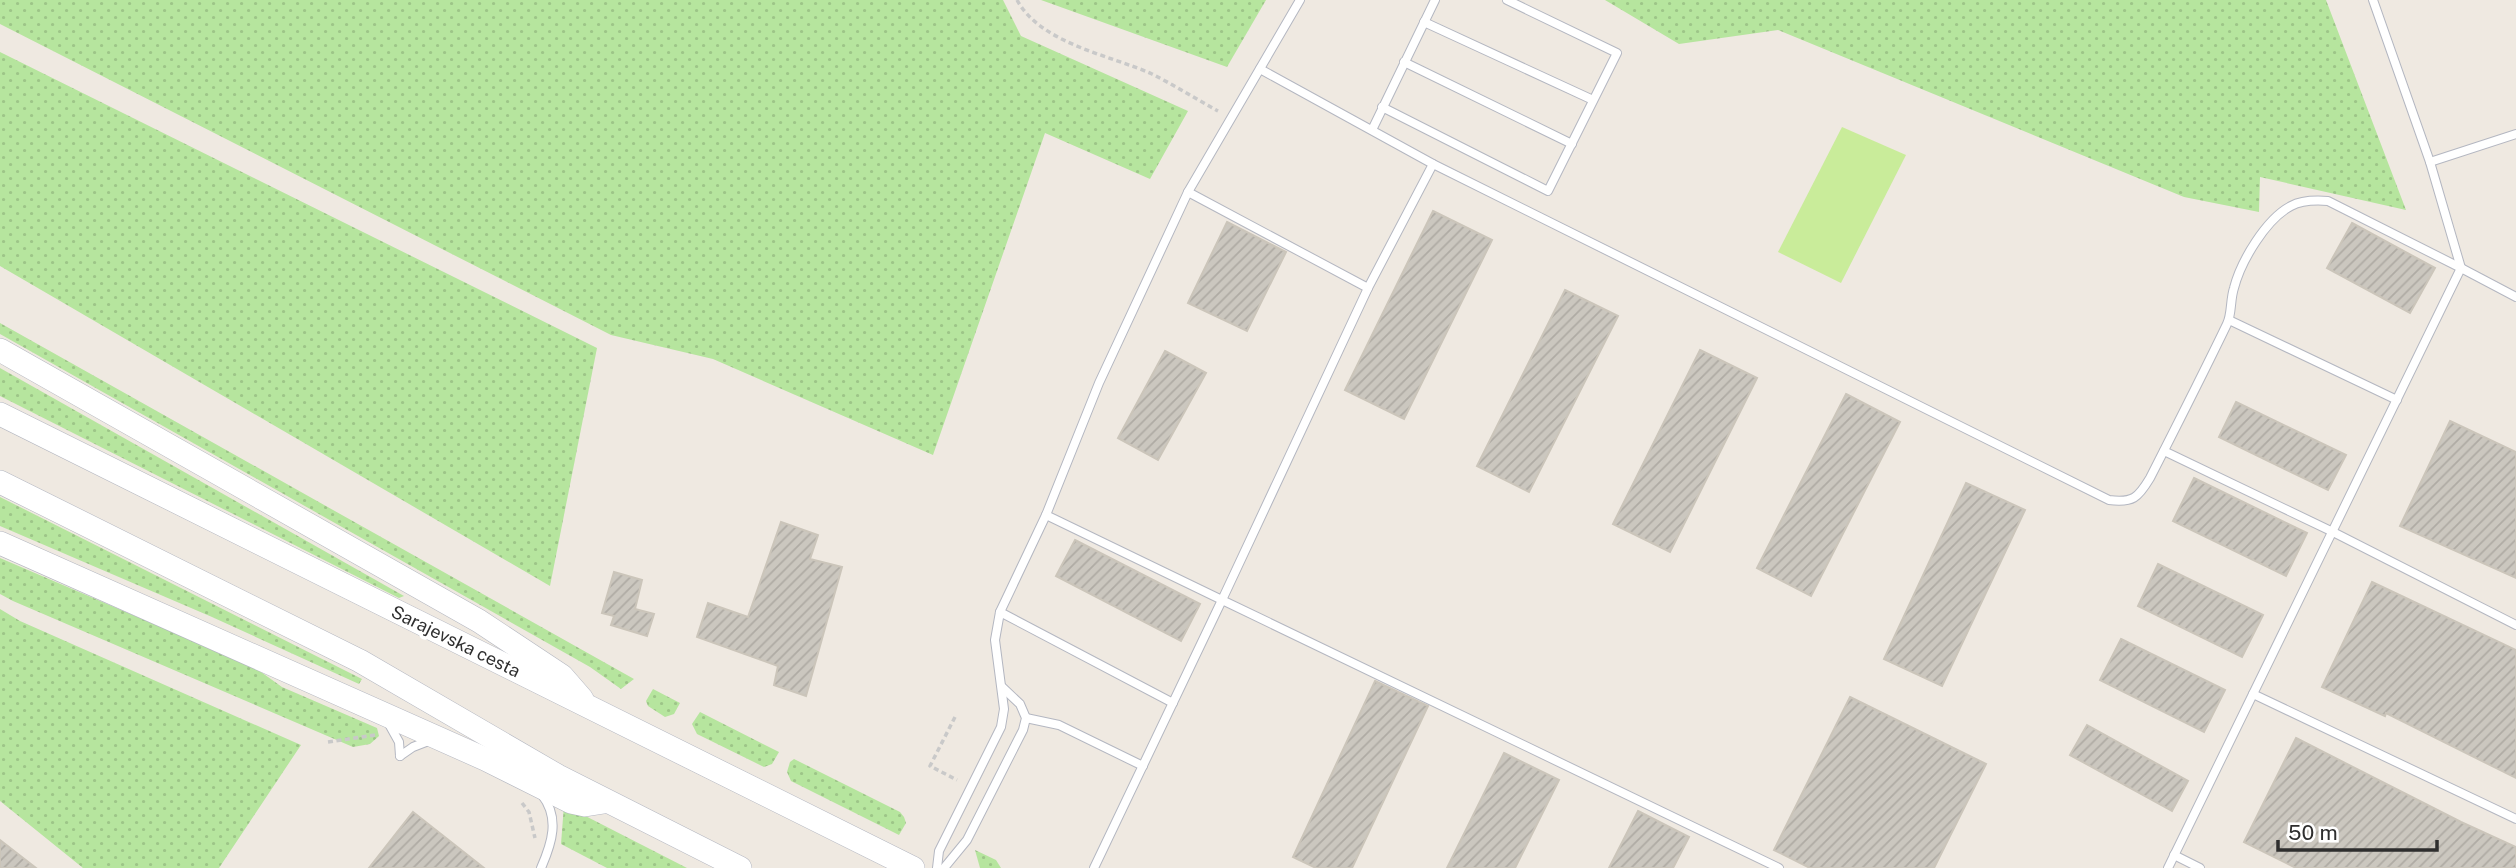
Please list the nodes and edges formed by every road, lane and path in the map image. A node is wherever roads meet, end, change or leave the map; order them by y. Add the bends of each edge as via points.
1 (1017, 0) edge
2 (1300, 0) edge
3 (1435, 0) edge
4 (1507, 0) edge
5 (2373, 0) edge
6 (1424, 22) junction
7 (1404, 62) junction
8 (1260, 69) junction
9 (1594, 100) junction
10 (1382, 107) junction
11 (1232, 118) junction
12 (1372, 130) junction
13 (2516, 134) edge
14 (1572, 144) junction
15 (2430, 162) junction
16 (1433, 164) junction
17 (1188, 192) junction
18 (2461, 268) junction
19 (1368, 288) junction
20 (2516, 297) edge
21 (2229, 320) junction
22 (0, 351) edge
23 (2397, 400) junction
24 (0, 414) edge
25 (2164, 450) junction
26 (0, 482) edge
27 (1046, 515) junction
28 (2333, 532) junction
29 (0, 543) edge
30 (1222, 600) junction
31 (1000, 612) junction
32 (2516, 625) edge
33 (1002, 687) junction
34 (2253, 694) junction
35 (1173, 704) junction
36 (588, 707) junction
37 (371, 708) junction
38 (955, 717) dead end
39 (1026, 718) junction
40 (381, 735) dead end
41 (438, 738) junction
42 (328, 742) dead end
43 (1143, 766) junction
44 (962, 783) dead end
45 (525, 789) junction
46 (607, 802) junction
47 (2516, 819) edge
48 (537, 846) dead end
49 (2174, 855) junction
50 (541, 867) edge
51 (736, 867) edge
52 (913, 868) edge
53 (937, 868) edge
54 (944, 868) edge
55 (1094, 868) edge
56 (1779, 868) edge
57 (2168, 868) edge
58 (2200, 868) edge

1 - 11 path via 1024,13 1066,42 1151,74
2 - 8 lane
3 - 6 lane
4 - 9 lane via 1616,53
5 - 15 lane
6 - 7 lane
6 - 9 lane
7 - 10 lane
7 - 14 lane
8 - 11 lane
8 - 12 lane
9 - 14 lane
10 - 12 lane
10 - 14 lane via 1548,191
11 - 17 lane
12 - 16 lane
13 - 15 lane
15 - 18 lane
16 - 19 lane
16 - 25 lane via 2109,500 2127,502 2140,494
17 - 19 lane
17 - 27 lane via 1099,383
18 - 20 lane
18 - 21 lane via 2328,201 2312,200 2280,214 2260,237 2234,286
18 - 23 lane
19 - 30 lane
21 - 23 lane
21 - 25 lane
22 - 36 main road via 488,627 562,676
23 - 28 lane
24 - 36 main road, Sarajevska cesta
25 - 28 lane
26 - 46 main road via 360,661
27 - 30 lane
27 - 31 lane
28 - 32 lane
28 - 34 lane
29 - 37 main road
30 - 35 lane
30 - 56 lane
31 - 33 lane via 995,640
31 - 35 lane
33 - 39 lane via 1020,704
33 - 53 lane via 1001,727 940,851
34 - 47 lane
34 - 49 lane
35 - 43 lane
36 - 52 main road, Sarajevska cesta
37 - 41 main road
37 - 41 lane via 396,733 400,756
38 - 44 path via 930,766
39 - 43 lane via 1059,725
39 - 54 lane via 1018,743 967,840
40 - 42 path
41 - 45 main road
43 - 55 lane
45 - 46 main road via 571,802
45 - 48 path
45 - 50 lane via 548,802 554,824
46 - 51 main road
49 - 57 lane
49 - 58 lane

